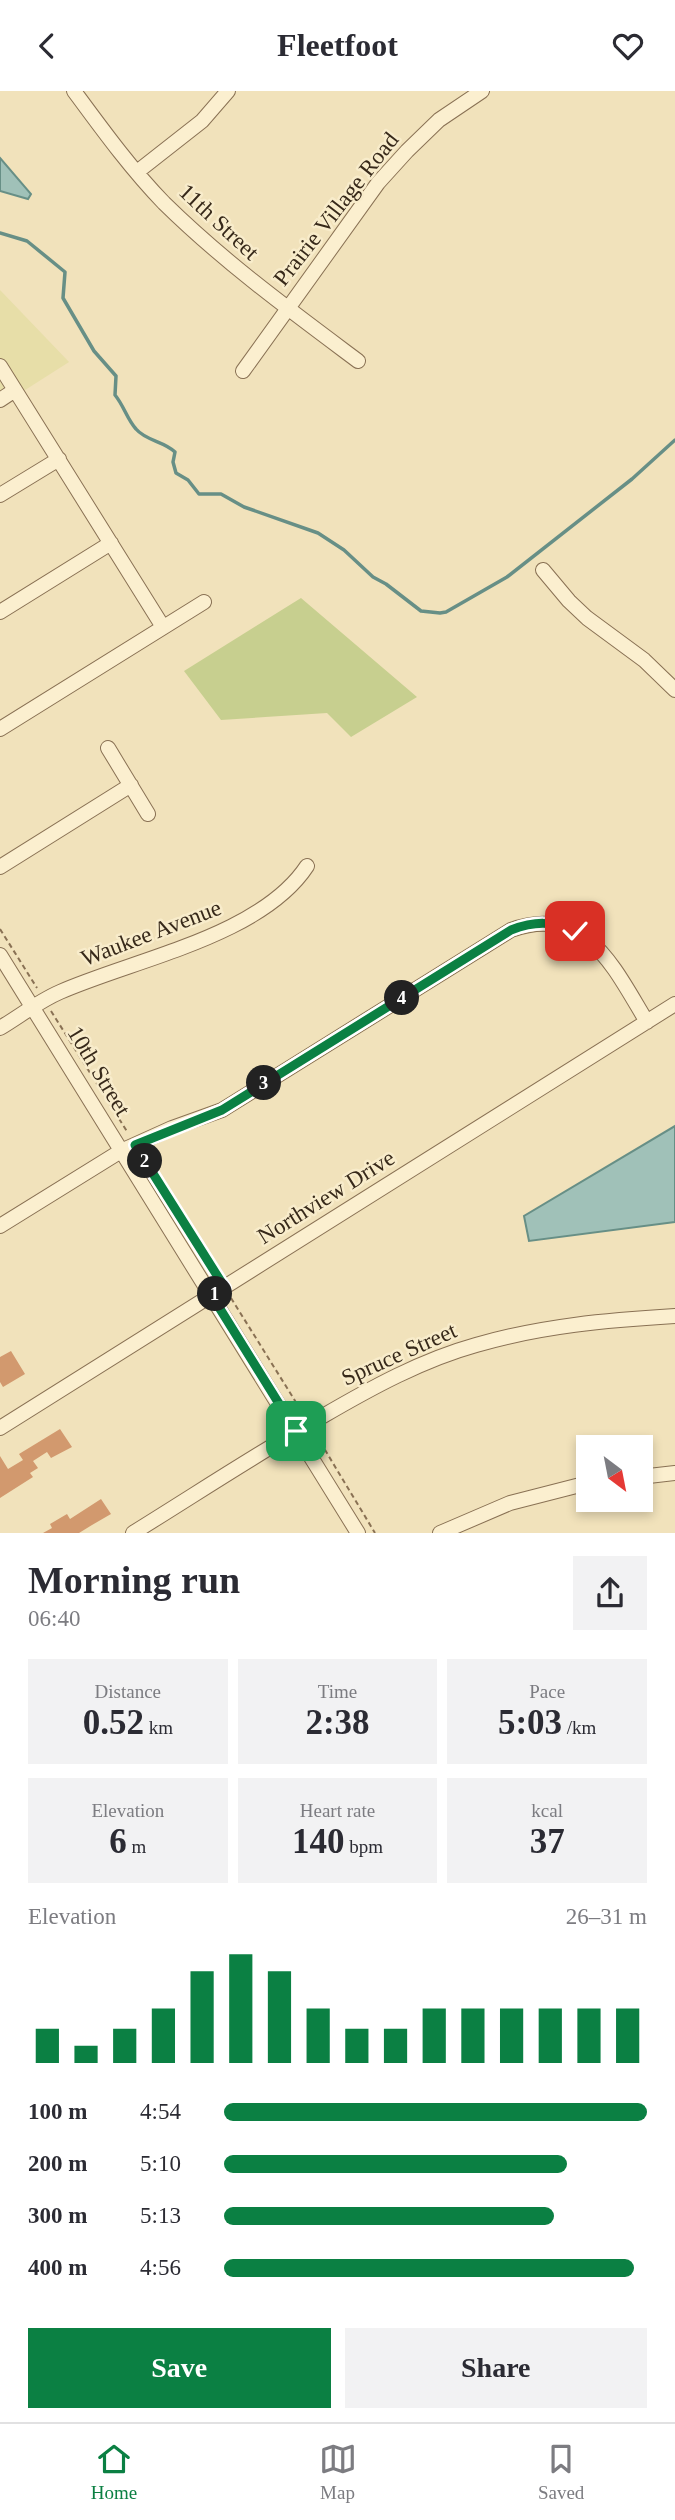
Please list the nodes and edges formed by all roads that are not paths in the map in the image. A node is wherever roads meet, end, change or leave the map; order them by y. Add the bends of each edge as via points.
1 (74, 91) edge
2 (228, 91) edge
3 (482, 91) edge
4 (137, 171) junction
5 (288, 309) junction
6 (358, 361) dead end
7 (0, 366) edge
8 (243, 371) dead end
9 (15, 390) junction
10 (0, 400) edge
11 (59, 459) junction
12 (0, 495) edge
13 (111, 543) junction
14 (543, 570) dead end
15 (204, 602) dead end
16 (0, 612) edge
17 (163, 627) junction
18 (675, 690) edge
19 (0, 729) edge
20 (108, 748) dead end
21 (131, 785) junction
22 (148, 814) dead end
23 (307, 866) dead end
24 (0, 867) edge
25 (0, 955) edge
26 (675, 1004) edge
27 (33, 1007) junction
28 (647, 1022) junction
29 (0, 1028) edge
30 (121, 1151) junction
31 (0, 1226) edge
32 (212, 1296) junction
33 (675, 1316) edge
34 (0, 1428) edge
35 (296, 1431) junction
36 (675, 1473) edge
37 (653, 1476) edge
38 (576, 1486) edge
39 (133, 1533) edge
40 (358, 1533) edge
41 (440, 1533) edge

1 - 4 street, 11th Street
2 - 4 street via 202,121
3 - 5 street, Prairie Village Road via 439,120 378,183
4 - 5 street, 11th Street via 198,235
5 - 6 street, 11th Street
5 - 8 street, Prairie Village Road
7 - 9 street
9 - 10 street
9 - 11 street
11 - 12 street
11 - 13 street
13 - 16 street
13 - 17 street
14 - 18 street via 569,601
15 - 17 street
17 - 19 street
20 - 21 street
21 - 22 street
21 - 24 street
23 - 27 street, Waukee Avenue via 280,897 232,927 59,992
25 - 27 street, 10th Street
26 - 28 street, Northview Drive
27 - 29 street, Waukee Avenue
27 - 30 street, 10th Street
28 - 30 street via 590,940 560,925 528,924 511,930 222,1110
28 - 32 street, Northview Drive
30 - 31 street
30 - 32 street, 10th Street
32 - 34 street, Northview Drive
32 - 35 street, 10th Street
33 - 35 street, Spruce Street via 601,1320 474,1345 381,1383
35 - 39 street, Spruce Street
35 - 40 street, 10th Street
36 - 37 street
38 - 41 street via 510,1503

